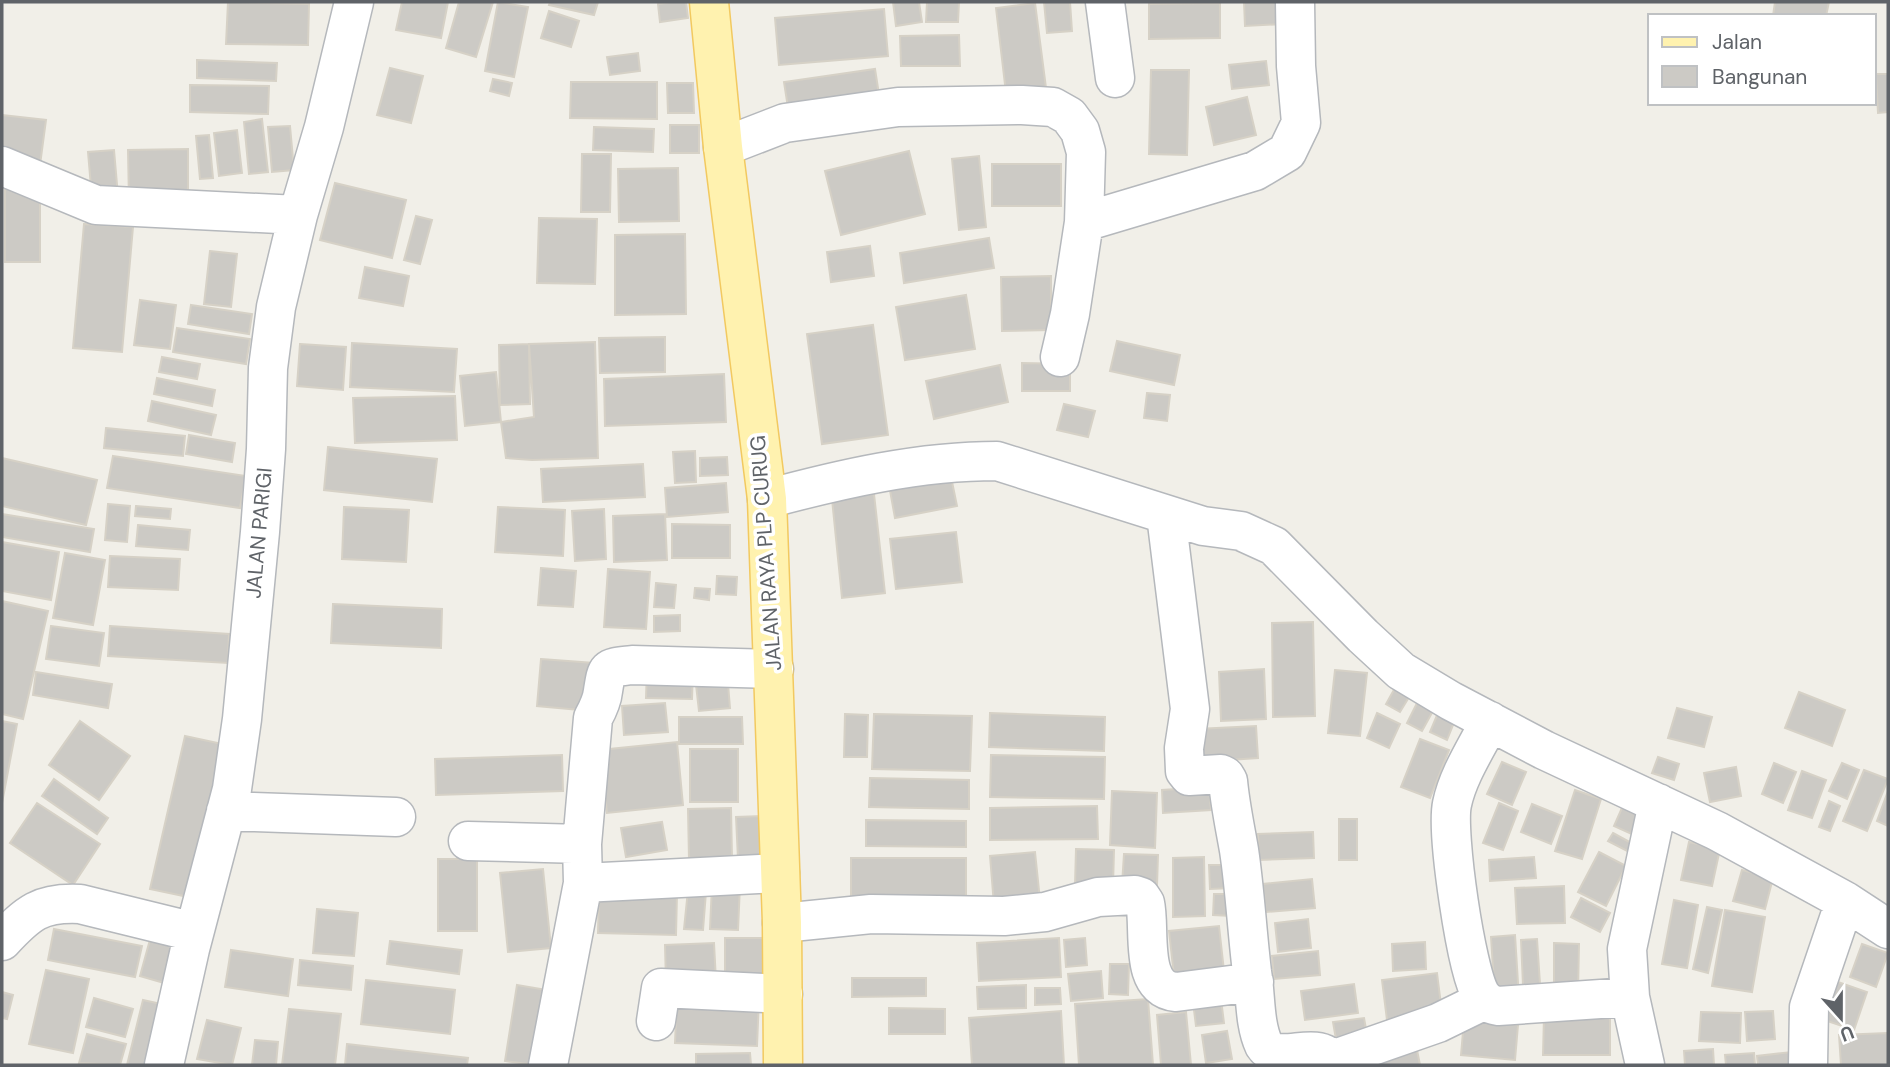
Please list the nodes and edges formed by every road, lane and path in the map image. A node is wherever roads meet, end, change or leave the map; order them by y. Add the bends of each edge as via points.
1 (354, 2) edge
2 (709, 2) edge
3 (1105, 2) edge
4 (1295, 2) edge
5 (1115, 78) dead end
6 (723, 147) junction
7 (2, 166) edge
8 (298, 215) junction
9 (1084, 222) junction
10 (1060, 357) dead end
11 (766, 499) junction
12 (1166, 515) junction
13 (774, 669) junction
14 (1490, 721) junction
15 (1658, 803) junction
16 (226, 811) junction
17 (396, 817) dead end
18 (468, 841) dead end
19 (582, 844) junction
20 (780, 873) junction
21 (583, 883) junction
22 (1845, 901) junction
23 (782, 923) junction
24 (1888, 929) edge
25 (194, 932) junction
26 (2, 941) edge
27 (1254, 982) junction
28 (783, 994) junction
29 (1630, 996) junction
30 (1485, 1000) junction
31 (656, 1021) dead end
32 (1333, 1062) edge
33 (164, 1065) edge
34 (548, 1065) edge
35 (783, 1065) edge
36 (1645, 1065) edge
37 (1808, 1065) edge

1 - 8 street, JALAN PARIGI
2 - 6 main road, JALAN RAYA PLP CURUG
3 - 5 street
4 - 9 street via 1301,123 1287,152 1255,170
6 - 9 street via 785,123 898,107 1053,107 1075,123 1086,152
6 - 11 main road, JALAN RAYA PLP CURUG
7 - 8 street via 96,205
8 - 16 street, JALAN PARIGI via 276,307 268,368 266,449 243,719
9 - 10 street
11 - 12 street via 828,482 962,461 997,461
11 - 13 main road, JALAN RAYA PLP CURUG
12 - 14 street via 1241,531 1274,546 1401,671
12 - 27 street via 1190,709 1185,771 1189,776 1221,774 1228,781
13 - 19 street via 632,665 607,671 601,704 593,718
13 - 20 main road, JALAN RAYA PLP CURUG
14 - 15 street
14 - 30 street via 1456,789 1450,844 1470,963
15 - 22 street
15 - 29 street via 1627,949
16 - 17 street
16 - 25 street, JALAN PARIGI
18 - 19 street
19 - 21 street
20 - 21 street
20 - 23 main road, JALAN RAYA PLP CURUG
21 - 34 street
22 - 24 street
22 - 37 street via 1809,1007
23 - 27 street via 871,914 1018,915 1098,897 1135,895 1145,903 1150,970 1162,988 1176,992
23 - 28 main road, JALAN RAYA PLP CURUG
25 - 26 street via 80,904 61,904 26,915
25 - 33 street, JALAN PARIGI
27 - 32 street via 1268,1051 1278,1056 1320,1053
28 - 31 street via 661,988
28 - 35 main road, JALAN RAYA PLP CURUG
29 - 30 street via 1498,1006
29 - 36 street
30 - 32 street via 1438,1023

